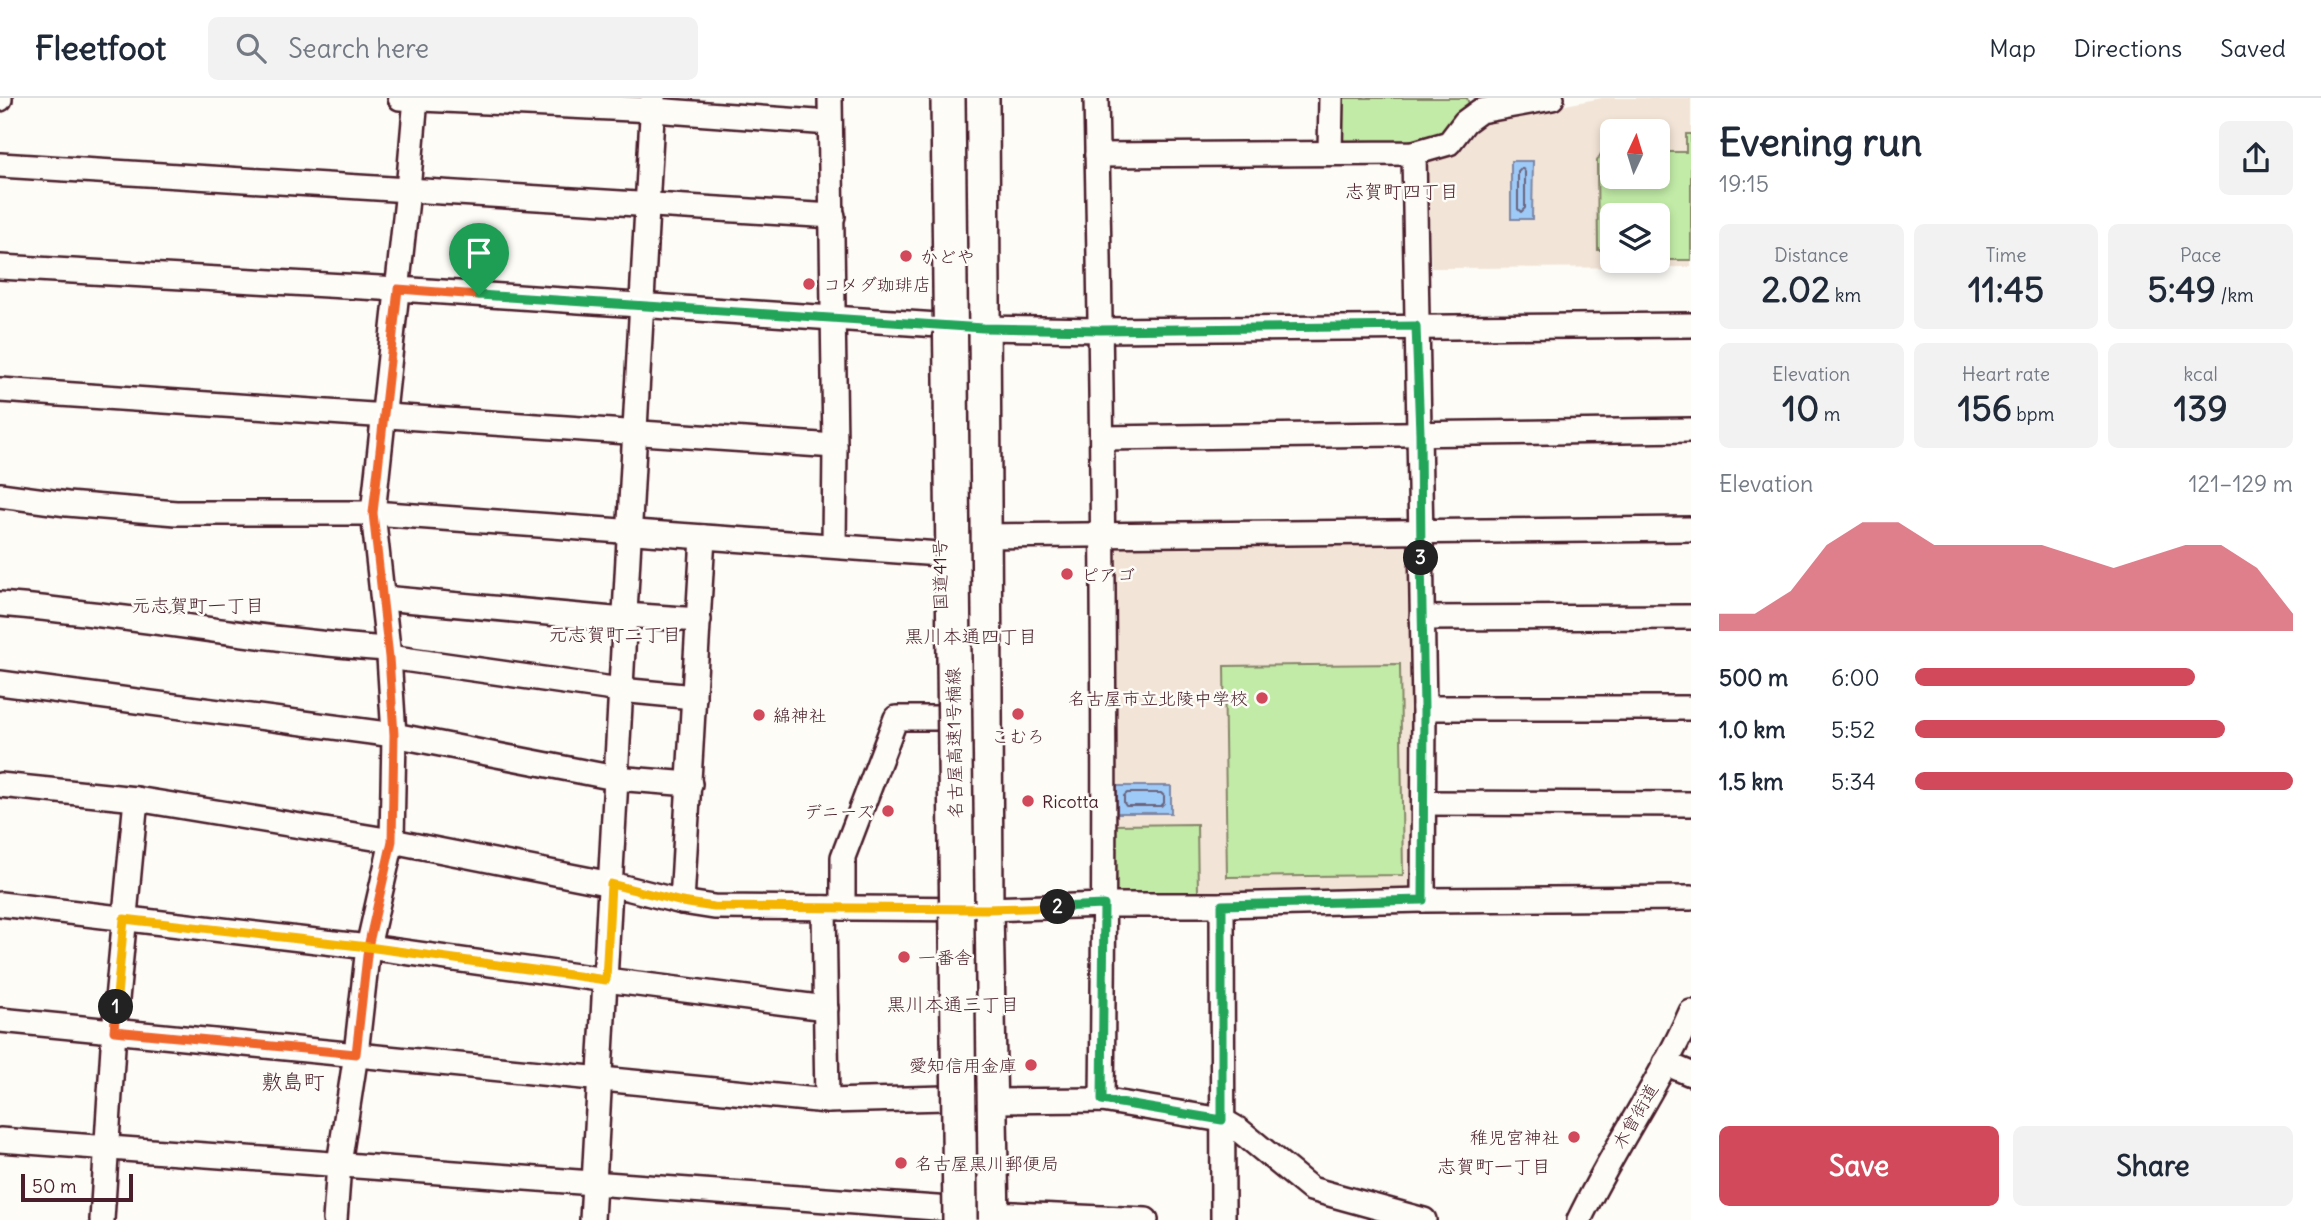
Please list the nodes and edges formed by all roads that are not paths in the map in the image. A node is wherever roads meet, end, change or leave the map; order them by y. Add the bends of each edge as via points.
1 (411, 98) edge
2 (830, 98) edge
3 (937, 98) edge
4 (948, 98) edge
5 (968, 98) edge
6 (982, 98) edge
7 (1096, 98) edge
8 (1331, 98) edge
9 (1552, 98) edge
10 (653, 104) edge
11 (830, 123) junction
12 (1330, 153) junction
13 (1415, 153) junction
14 (1097, 155) junction
15 (0, 164) edge
16 (408, 190) junction
17 (647, 204) junction
18 (833, 216) junction
19 (0, 267) edge
20 (398, 289) junction
21 (642, 307) junction
22 (833, 320) junction
23 (937, 324) junction
24 (1691, 325) edge
25 (1416, 326) junction
26 (983, 328) junction
27 (1100, 330) junction
28 (0, 390) edge
29 (383, 416) junction
30 (1691, 430) edge
31 (636, 433) junction
32 (1420, 433) junction
33 (1103, 438) junction
34 (835, 446) junction
35 (0, 495) edge
36 (373, 513) junction
37 (1691, 529) edge
38 (629, 530) junction
39 (1420, 533) junction
40 (984, 536) junction
41 (1104, 536) junction
42 (703, 537) junction
43 (834, 545) junction
44 (939, 554) junction
45 (383, 598) junction
46 (0, 604) edge
47 (624, 617) junction
48 (1691, 617) edge
49 (1422, 618) junction
50 (699, 620) junction
51 (388, 653) junction
52 (0, 683) edge
53 (620, 690) junction
54 (694, 697) junction
55 (1424, 708) junction
56 (1691, 708) edge
57 (941, 718) junction
58 (394, 735) junction
59 (615, 778) junction
60 (690, 784) junction
61 (0, 785) edge
62 (136, 799) junction
63 (1424, 803) junction
64 (1691, 804) edge
65 (392, 841) junction
66 (611, 884) junction
67 (1691, 898) edge
68 (1423, 900) junction
69 (682, 902) junction
70 (0, 904) edge
71 (1104, 905) junction
72 (1222, 905) junction
73 (834, 908) junction
74 (943, 909) junction
75 (986, 909) junction
76 (124, 919) junction
77 (368, 947) junction
78 (606, 980) junction
79 (826, 1008) junction
80 (1691, 1012) edge
81 (0, 1020) edge
82 (114, 1031) junction
83 (356, 1054) junction
84 (1665, 1063) junction
85 (1691, 1074) edge
86 (598, 1079) junction
87 (946, 1098) junction
88 (1102, 1100) junction
89 (827, 1101) junction
90 (990, 1101) junction
91 (1222, 1120) junction
92 (0, 1140) edge
93 (107, 1148) junction
94 (339, 1164) junction
95 (594, 1183) junction
96 (971, 1217) edge
97 (102, 1220) edge
98 (335, 1220) edge
99 (592, 1220) edge
100 (1146, 1220) edge
101 (1223, 1220) edge
102 (1424, 1220) edge
103 (1579, 1220) edge

1 - 10 street
1 - 16 street
2 - 11 street
3 - 23 highway, 国道41号
4 - 96 highway, 名古屋高速1号楠線, bridge
5 - 96 highway, 名古屋高速1号楠線
6 - 26 highway
7 - 14 street
8 - 12 street
9 - 13 street via 1480,111 1449,143
10 - 11 street
10 - 17 street
11 - 18 street
12 - 13 street
12 - 14 street
13 - 25 street
14 - 27 street
15 - 16 street
16 - 17 street
16 - 20 street
17 - 18 street
17 - 21 street
18 - 22 street
19 - 20 street
20 - 21 street
20 - 29 street
21 - 22 street
21 - 31 street
22 - 23 street
22 - 34 street
23 - 26 street
23 - 44 highway, 国道41号
24 - 25 street
25 - 27 street
25 - 32 street
26 - 27 street
26 - 40 highway
27 - 33 street
28 - 29 street
29 - 31 street
29 - 36 street
30 - 32 street
31 - 34 street
31 - 38 street
32 - 33 street
32 - 39 street
33 - 41 street
34 - 43 street
35 - 36 street via 176,513
36 - 38 street
36 - 45 street
37 - 39 street
38 - 42 street
38 - 47 street
39 - 41 street
39 - 49 street
40 - 41 street
40 - 75 highway
41 - 71 street
42 - 43 street
42 - 50 street
43 - 44 street
44 - 57 highway, 国道41号
45 - 47 street
45 - 51 street
46 - 51 street
47 - 50 street
47 - 53 street
48 - 49 street
49 - 55 street
50 - 54 street
51 - 53 street
51 - 58 street
52 - 58 street
53 - 54 street
53 - 59 street
54 - 60 street
55 - 56 street
55 - 63 street
57 - 73 street via 896,718 843,857
57 - 74 highway, 国道41号
58 - 59 street
58 - 65 street
59 - 60 street
59 - 66 street
60 - 69 street
61 - 62 street
62 - 65 street
62 - 76 street
63 - 64 street
63 - 68 street
65 - 66 street
65 - 77 street
66 - 69 street
66 - 78 street
67 - 68 street
68 - 72 street
69 - 73 street via 714,907
70 - 76 street
71 - 72 street
71 - 75 street
71 - 88 street
72 - 91 street
73 - 74 street
73 - 79 street
74 - 75 street
74 - 87 highway, 国道41号
75 - 90 highway
76 - 77 street
76 - 82 street
77 - 78 street
77 - 83 street
78 - 79 street
78 - 86 street
79 - 89 street
80 - 84 street, 木曾街道
81 - 82 street
82 - 83 street
82 - 93 street
83 - 86 street
83 - 94 street
84 - 85 street
84 - 103 street, 木曾街道
86 - 89 street
86 - 95 street
87 - 89 street
87 - 96 highway, 国道41号
88 - 90 street
88 - 91 street
90 - 96 highway
91 - 101 street
91 - 102 street via 1311,1189
92 - 93 street
93 - 94 street
93 - 97 street
94 - 95 street
94 - 98 street
95 - 96 street
95 - 99 street
96 - 100 street

